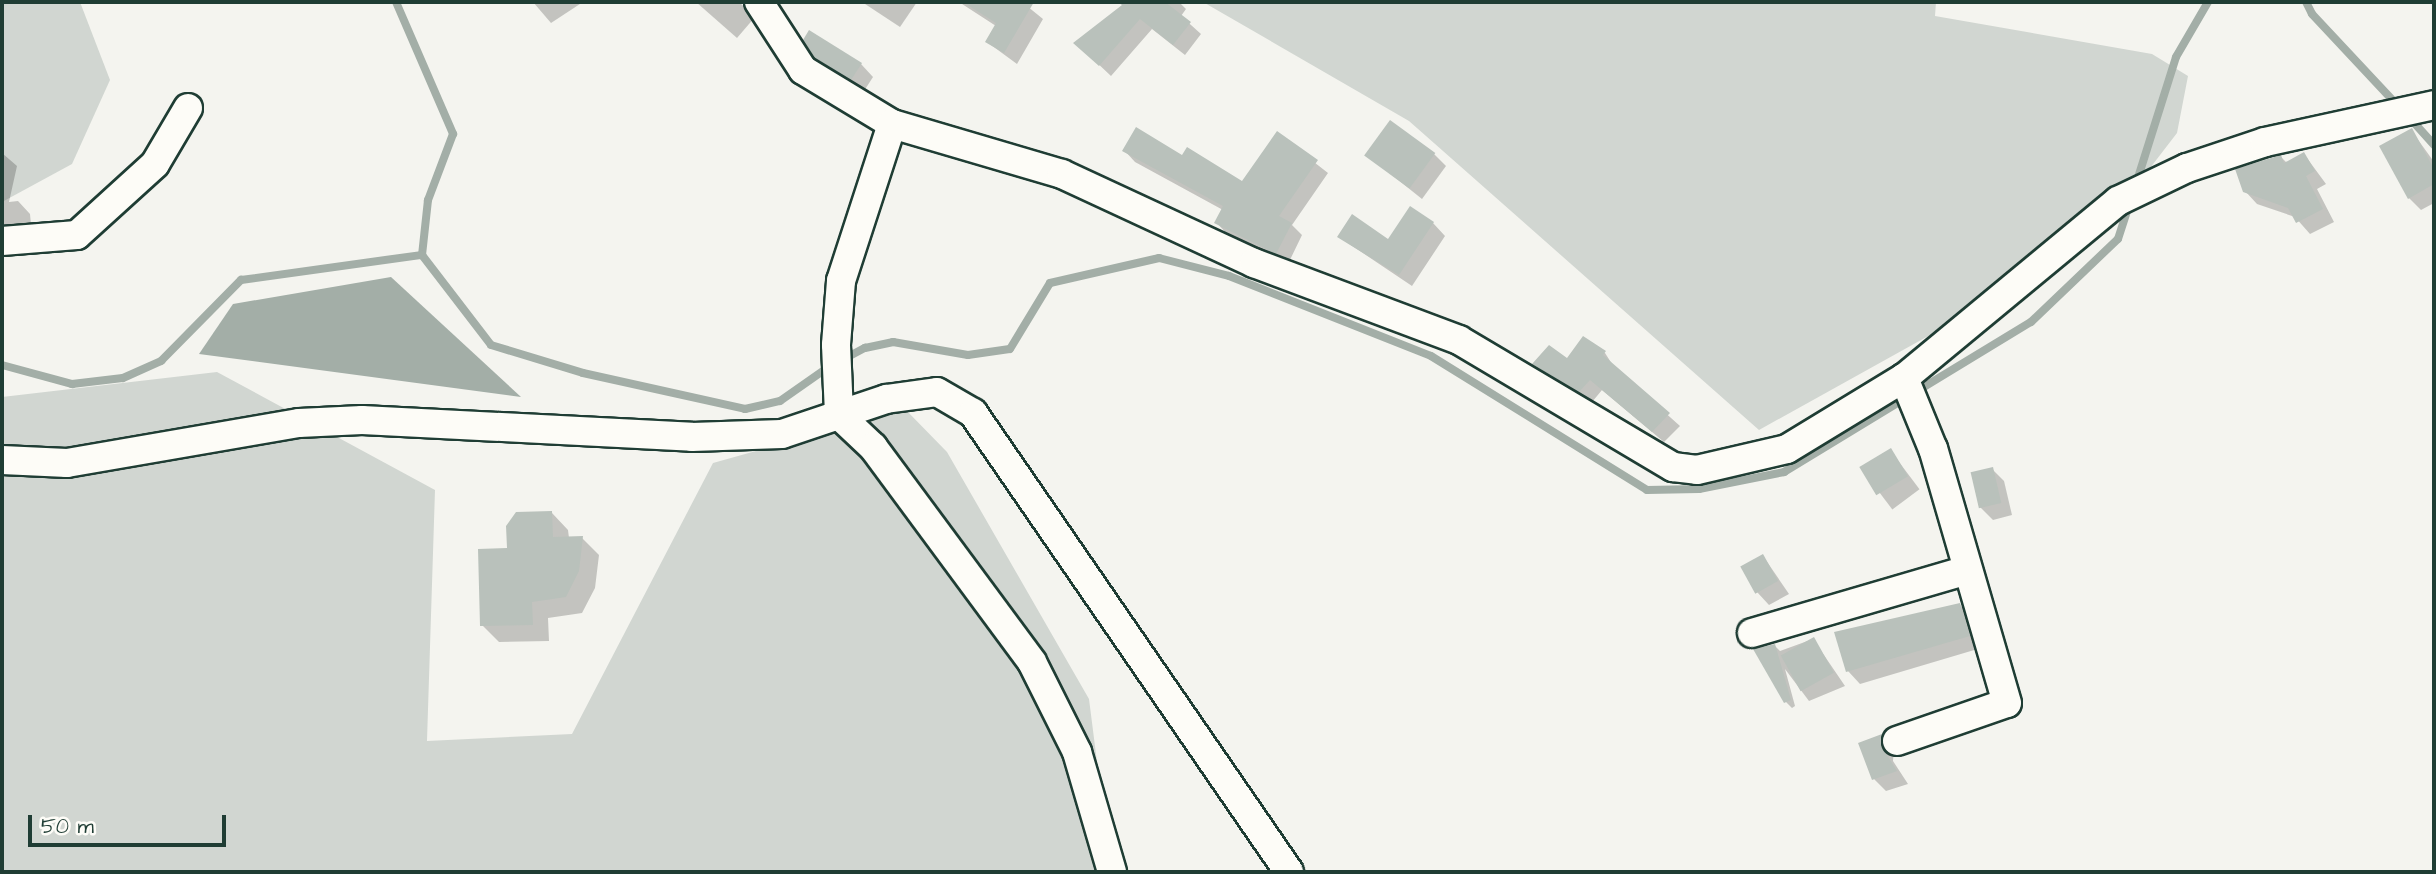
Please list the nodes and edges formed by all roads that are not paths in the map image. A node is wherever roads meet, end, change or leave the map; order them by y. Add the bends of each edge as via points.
1 (759, 2) edge
2 (2434, 105) edge
3 (188, 108) dead end
4 (892, 124) junction
5 (2, 241) edge
6 (1907, 384) junction
7 (839, 415) junction
8 (2, 460) edge
9 (1967, 570) junction
10 (1752, 633) dead end
11 (1897, 741) dead end
12 (1112, 872) edge
13 (1289, 872) edge

1 - 4 street via 803,70
2 - 6 street via 2265,142 2187,168 2118,201
3 - 5 street via 155,164 77,235
4 - 6 street via 1062,174 1254,263 1472,346 1673,467 1697,470 1787,449
4 - 7 street via 845,268 836,345
6 - 9 street
7 - 8 street via 782,434 692,437 362,420 311,422 67,463
7 - 12 street via 873,447 1032,663 1077,752
7 - 13 street via 886,399 937,392 973,413
9 - 10 street
9 - 11 street via 2007,703

